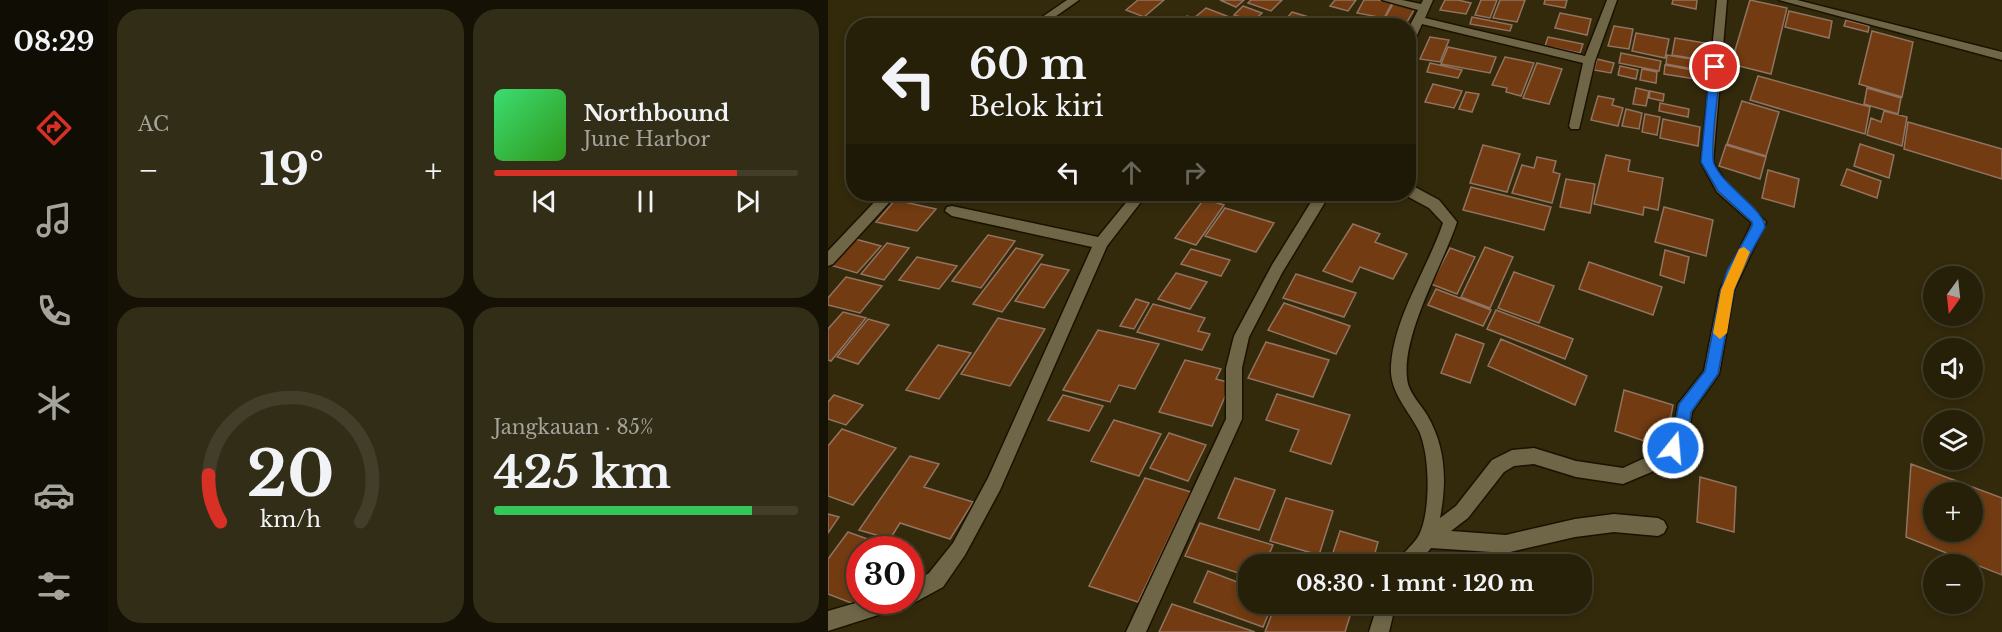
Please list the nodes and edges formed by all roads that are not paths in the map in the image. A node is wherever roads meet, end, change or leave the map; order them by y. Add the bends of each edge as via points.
1 (1074, 0) edge
2 (1386, 0) edge
3 (1612, 0) edge
4 (1722, 0) edge
5 (1784, 0) edge
6 (1426, 4) edge
7 (1046, 18) edge
8 (1419, 20) junction
9 (1416, 26) edge
10 (2002, 56) edge
11 (1589, 61) junction
12 (1575, 126) dead end
13 (1416, 194) edge
14 (883, 201) edge
15 (1134, 201) edge
16 (1319, 201) edge
17 (952, 211) dead end
18 (1101, 243) junction
19 (828, 260) edge
20 (1658, 527) dead end
21 (1427, 539) junction
22 (1414, 554) edge
23 (924, 587) edge
24 (851, 614) edge
25 (1384, 614) edge
26 (828, 621) edge
27 (1136, 632) edge
28 (1379, 632) edge

1 - 7 street
2 - 6 street
3 - 11 street
4 - 21 street via 1707,162 1722,188 1759,222 1727,290 1711,374 1684,409 1678,443 1655,462 1623,476 1576,469 1534,456 1512,458 1498,466 1462,512
5 - 10 street
6 - 8 street
8 - 9 street
8 - 11 street
11 - 12 street
13 - 21 street via 1434,204 1450,222 1400,351 1400,383 1424,425 1434,453 1437,493
14 - 19 street
15 - 18 street
16 - 27 street via 1242,336 1234,368 1234,419
17 - 18 street
18 - 23 street via 994,484 959,549 936,580
20 - 21 street via 1595,525 1506,544
21 - 22 street
24 - 26 street
25 - 28 street

